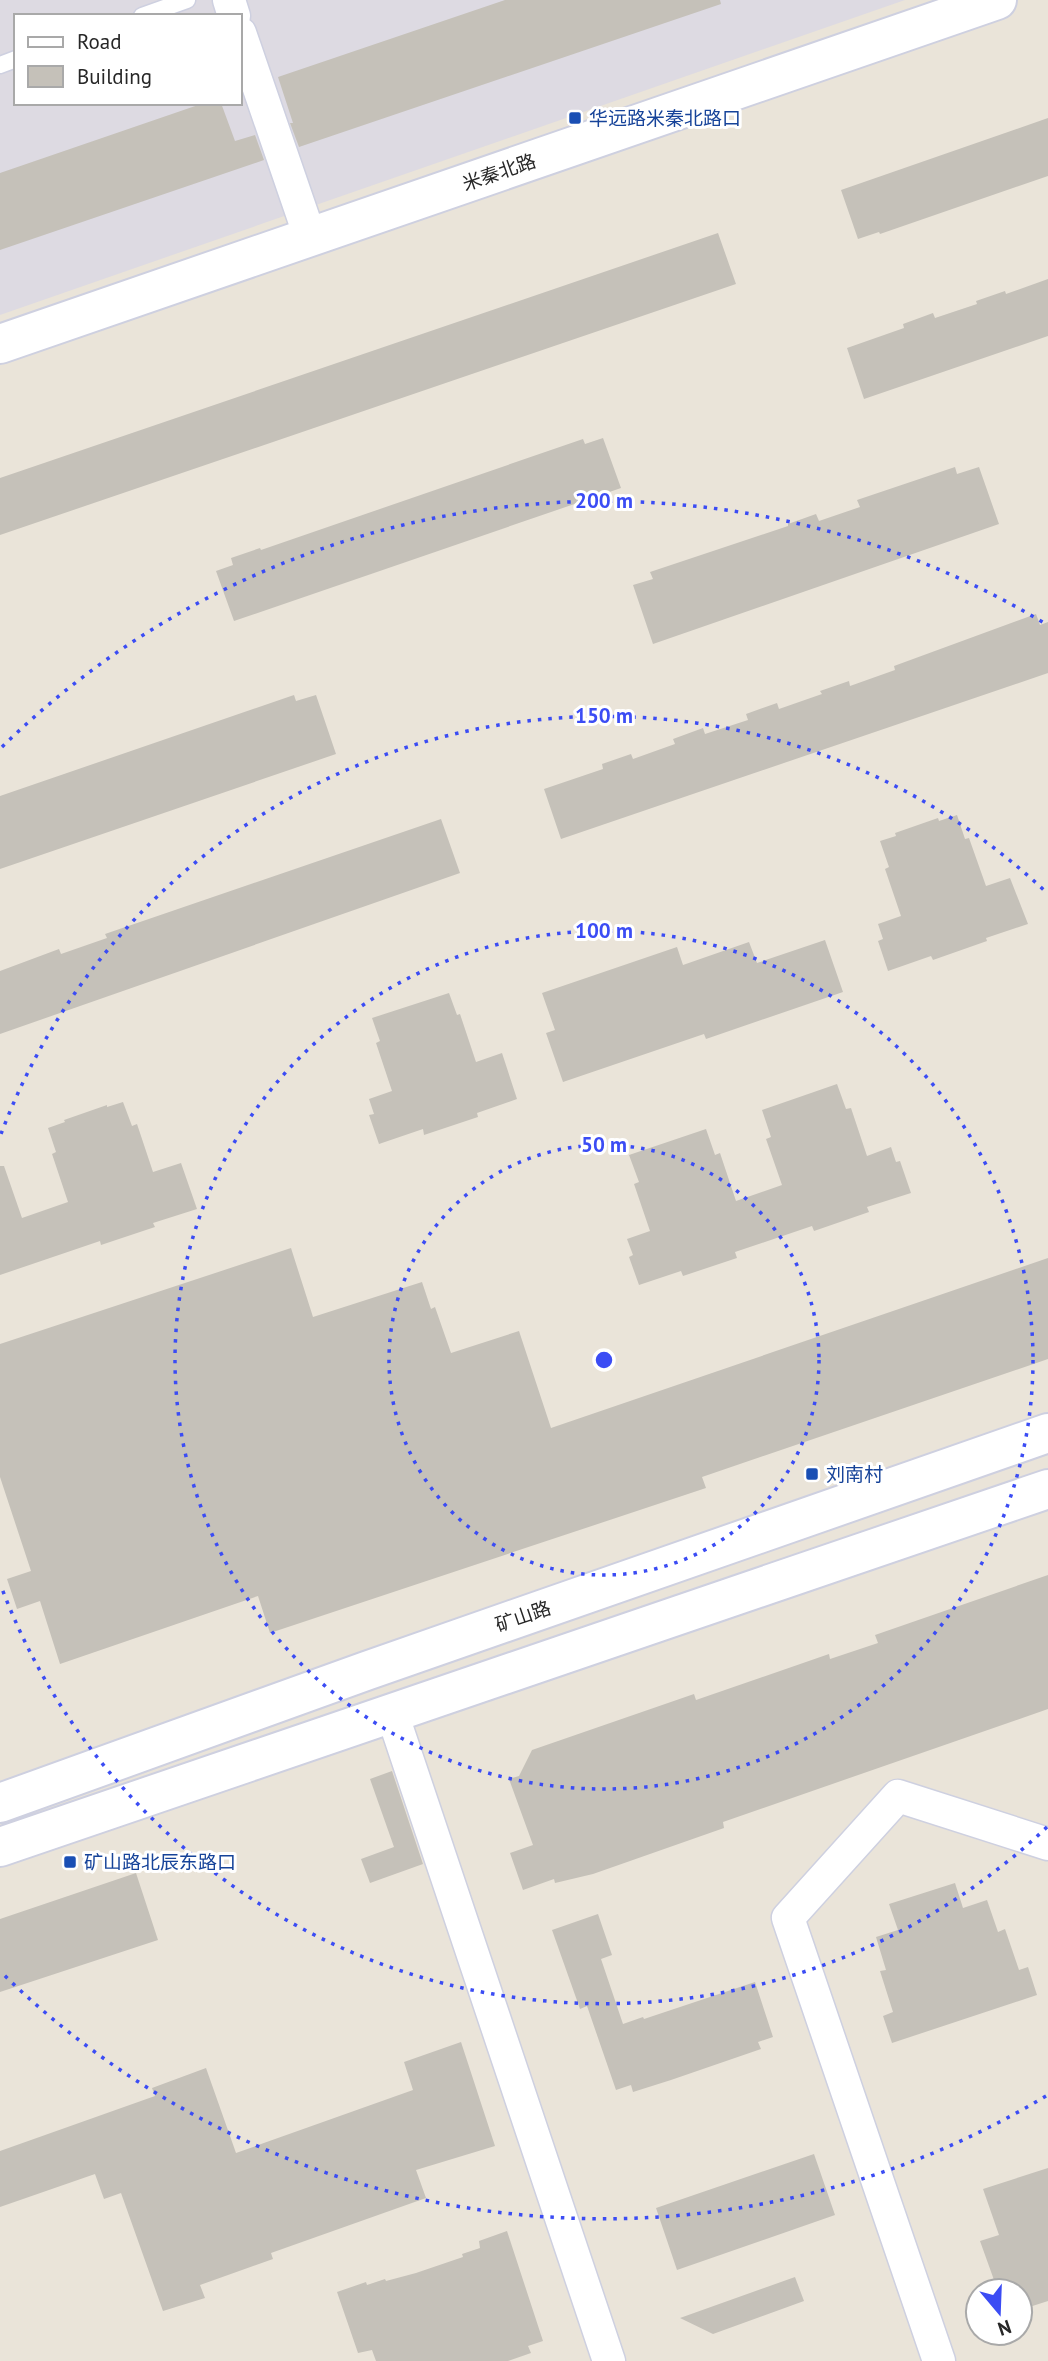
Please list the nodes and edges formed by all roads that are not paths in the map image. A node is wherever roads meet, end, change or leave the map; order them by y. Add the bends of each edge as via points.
1 (187, 0) edge
2 (997, 0) edge
3 (148, 14) edge
4 (242, 39) edge
5 (310, 237) junction
6 (0, 344) edge
7 (1048, 1433) edge
8 (1048, 1489) edge
9 (392, 1713) junction
10 (0, 1802) edge
11 (1048, 1844) edge
12 (0, 1847) edge
13 (609, 2361) edge
14 (939, 2361) edge

1 - 3 lane
2 - 5 main road, 米秦北路
4 - 5 street
5 - 6 main road, 米秦北路
7 - 10 main road, 矿山路
8 - 9 main road
9 - 12 main road
9 - 13 street
11 - 14 street via 898,1796 789,1917

